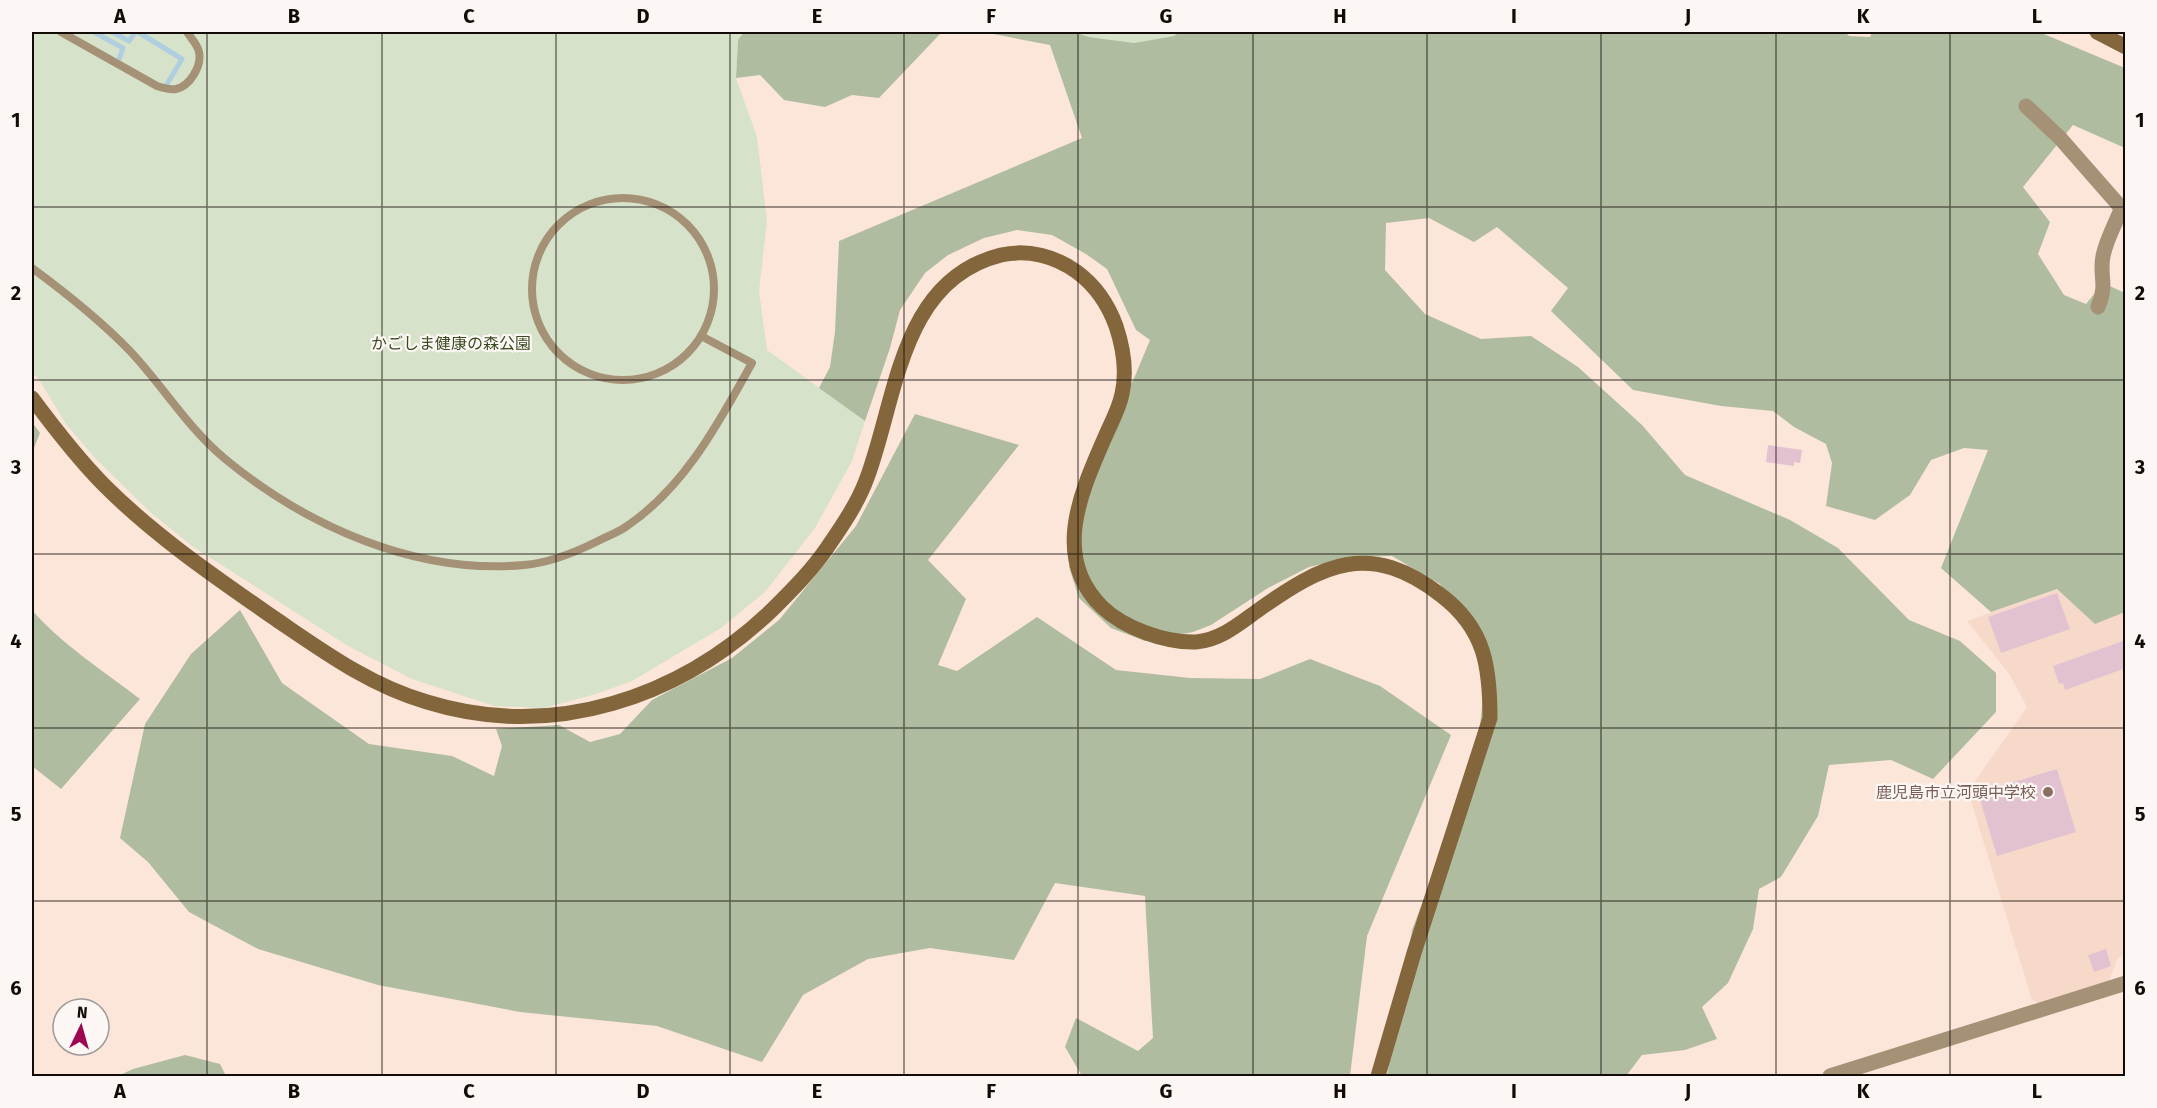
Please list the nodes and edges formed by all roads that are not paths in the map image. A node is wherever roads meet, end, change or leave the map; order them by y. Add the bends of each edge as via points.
1 (61, 32) edge
2 (187, 32) edge
3 (2097, 32) edge
4 (2126, 47) edge
5 (2026, 106) dead end
6 (2125, 211) edge
7 (32, 268) edge
8 (2098, 307) dead end
9 (703, 337) junction
10 (32, 398) edge
11 (2126, 983) edge
12 (1378, 1077) edge
13 (1830, 1077) edge

1 - 2 lane via 157,86 177,89 189,82 199,65 199,51
3 - 4 street
5 - 6 street
6 - 8 street via 2120,212 2105,246 2104,292
7 - 9 lane via 131,352 195,431 223,458 286,503 353,537 389,549 480,566 526,565 563,556 627,527 654,504 684,473 752,363
9 - 9 lane via 712,311 715,282 710,259 699,236 662,207 638,199 612,198 588,204 569,214 542,244 531,289 533,312 540,330 556,351 579,369 599,378 642,379 669,368
10 - 12 street via 90,469 144,522 351,670 393,690 460,711 521,718 582,712 663,685 699,667 731,645 795,587 822,555 860,496 905,351 920,316 934,296 964,271 999,255 1030,252 1050,257 1080,273 1107,303 1124,359 1122,394 1079,501 1074,540 1081,582 1105,610 1138,630 1196,642 1225,634 1305,580 1327,571 1344,565 1387,564 1449,600 1480,643 1487,662 1490,718
11 - 13 street

